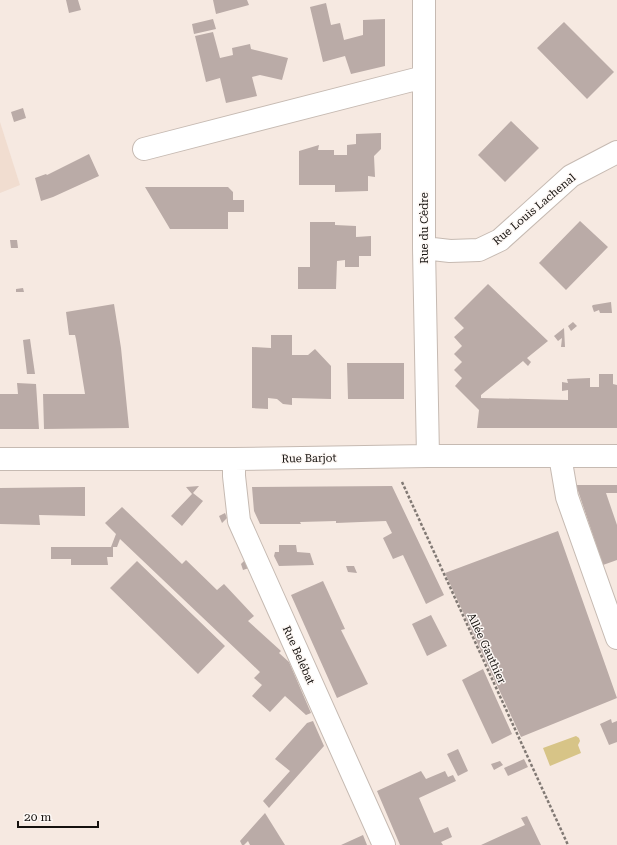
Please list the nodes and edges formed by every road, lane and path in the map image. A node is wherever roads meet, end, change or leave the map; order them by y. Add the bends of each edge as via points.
1 (424, 0) edge
2 (424, 77) junction
3 (144, 149) dead end
4 (617, 152) edge
5 (424, 248) junction
6 (428, 456) junction
7 (560, 456) junction
8 (617, 456) edge
9 (391, 457) junction
10 (0, 459) edge
11 (234, 459) junction
12 (617, 638) edge
13 (384, 845) edge
14 (568, 845) edge

1 - 2 street, Rue du Cèdre
2 - 3 street
2 - 5 street, Rue du Cèdre
4 - 5 street, Rue Louis Lachenal via 571,176 500,240 479,250 450,251
5 - 6 street, Rue du Cèdre
6 - 7 street, Rue Barjot
6 - 9 street, Rue Barjot
7 - 8 street, Rue Barjot
7 - 12 street via 567,497
9 - 11 street, Rue Barjot
9 - 14 path, Allée Gauthier
10 - 11 street, Rue Barjot
11 - 13 street, Rue Belébat via 239,521

